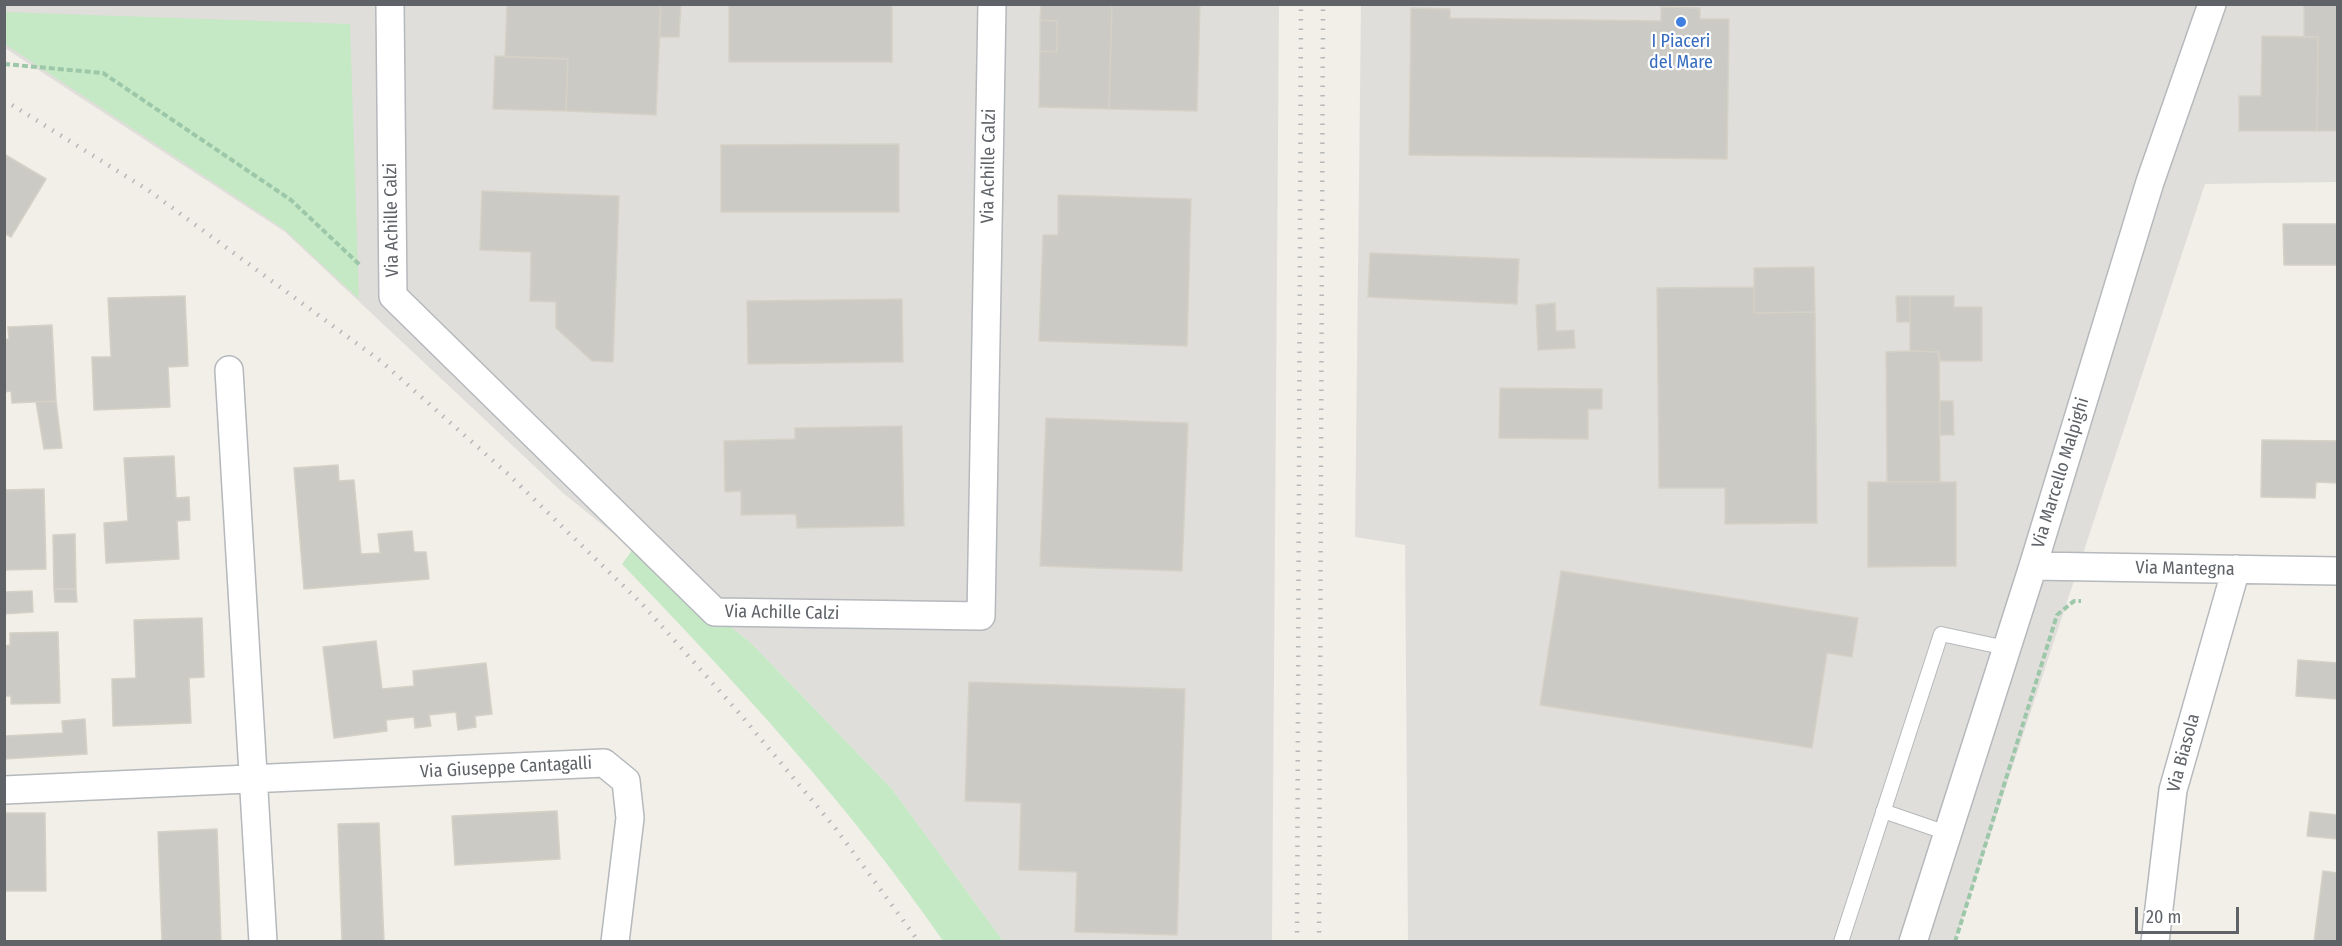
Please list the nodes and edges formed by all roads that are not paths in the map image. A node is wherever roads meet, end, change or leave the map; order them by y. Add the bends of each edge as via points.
1 (390, 4) edge
2 (992, 4) edge
3 (2212, 4) edge
4 (229, 370) dead end
5 (2033, 566) junction
6 (2236, 569) junction
7 (2337, 571) edge
8 (2006, 648) junction
9 (254, 781) junction
10 (4, 790) edge
11 (1883, 812) junction
12 (1947, 833) junction
13 (263, 942) edge
14 (615, 942) edge
15 (1841, 942) edge
16 (1913, 942) edge
17 (2155, 942) edge

1 - 2 street, Via Achille Calzi via 393,296 715,612 981,616
3 - 5 street, Via Marcello Malpighi via 2150,182
4 - 9 street
5 - 6 street, Via Mantegna
5 - 8 street, Via Marcello Malpighi
6 - 7 street, Via Mantegna
6 - 17 street, Via Biasola via 2173,790
8 - 11 lane via 1941,634
8 - 12 street, Via Marcello Malpighi
9 - 10 street, Via Giuseppe Cantagalli
9 - 13 street
9 - 14 street, Via Giuseppe Cantagalli via 604,763 627,781 630,818
11 - 12 lane
11 - 15 lane
12 - 16 street, Via Marcello Malpighi

